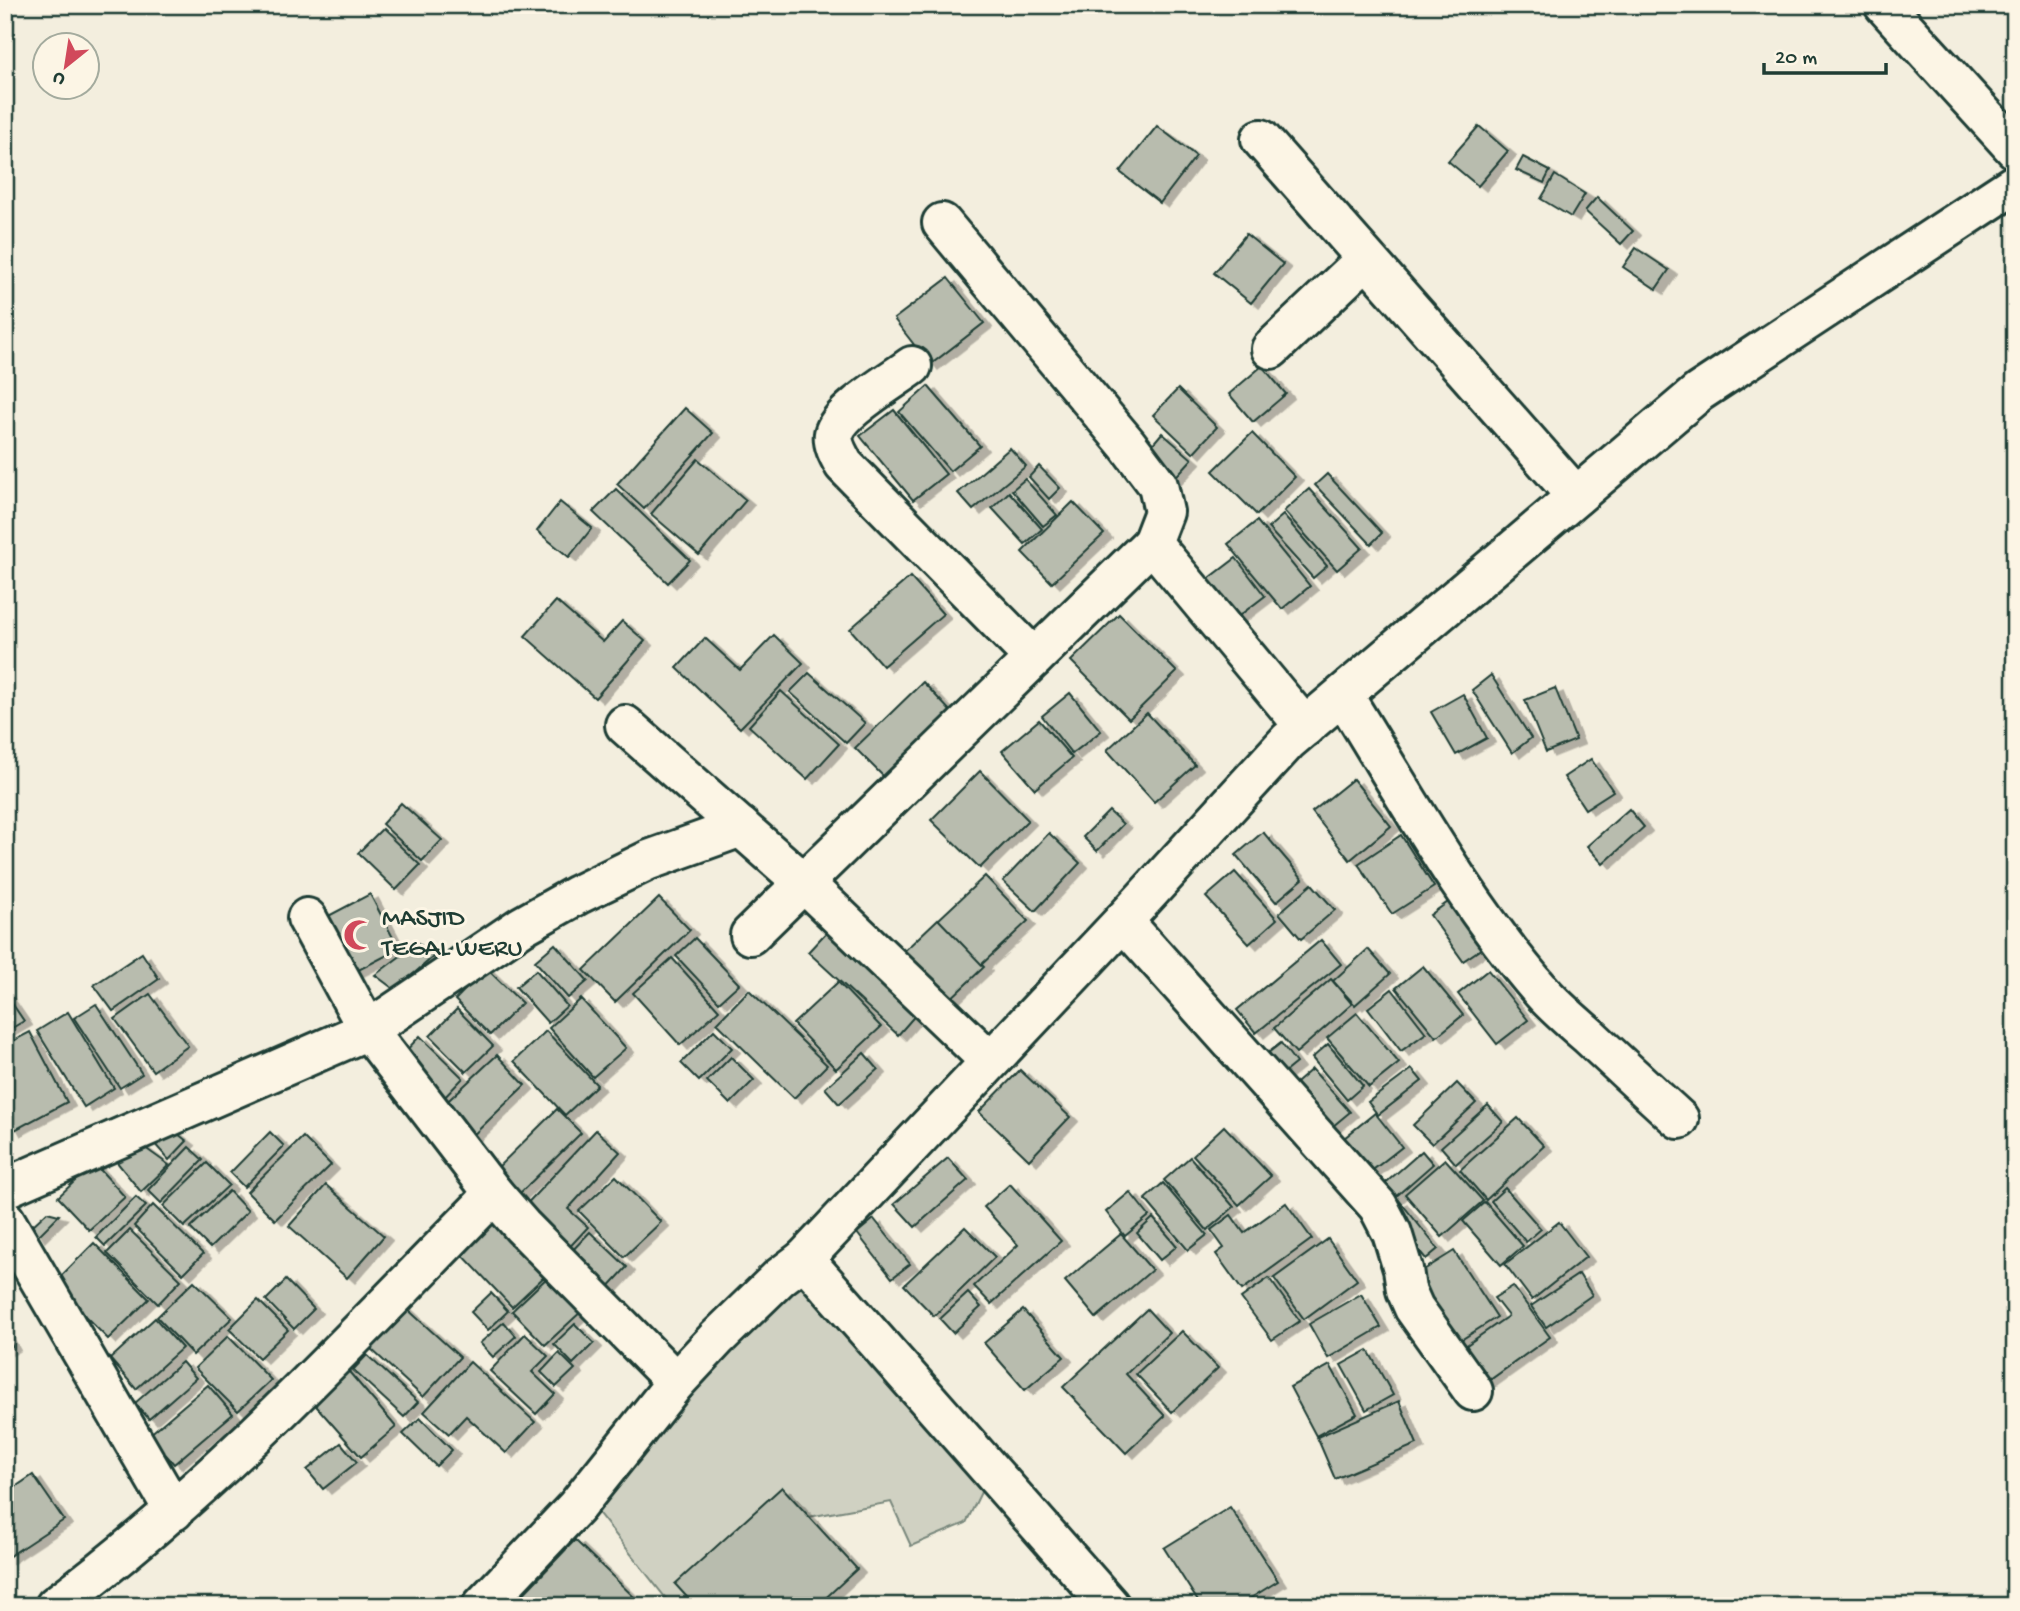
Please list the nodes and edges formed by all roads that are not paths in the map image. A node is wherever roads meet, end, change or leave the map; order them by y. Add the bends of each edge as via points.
1 (1884, 5) edge
2 (1261, 139) dead end
3 (2015, 149) edge
4 (2015, 184) edge
5 (942, 223) dead end
6 (1366, 258) junction
7 (1271, 349) dead end
8 (912, 366) dead end
9 (1576, 496) junction
10 (1152, 543) junction
11 (1034, 658) junction
12 (1343, 695) junction
13 (625, 725) dead end
14 (1304, 727) junction
15 (741, 827) junction
16 (804, 883) junction
17 (307, 918) dead end
18 (1124, 921) junction
19 (750, 935) dead end
20 (369, 1030) junction
21 (990, 1061) junction
22 (1679, 1119) dead end
23 (5, 1188) edge
24 (494, 1194) junction
25 (5, 1220) edge
26 (804, 1259) junction
27 (676, 1382) junction
28 (1473, 1391) dead end
29 (174, 1511) junction
30 (55, 1606) edge
31 (482, 1606) edge
32 (1110, 1606) edge

1 - 3 street
2 - 6 street
4 - 9 street via 1699,392
5 - 10 street via 1158,485 1164,512
6 - 7 street
6 - 9 street
8 - 11 street via 842,418 834,435 836,451 844,465
9 - 12 street
10 - 11 street
10 - 14 street
11 - 16 street
12 - 14 street
12 - 22 street via 1424,831 1503,945 1544,995
13 - 15 street
14 - 18 street
15 - 16 street
15 - 20 street via 649,860 577,895 522,926
16 - 19 street
16 - 21 street
17 - 20 street
18 - 21 street
18 - 28 street via 1378,1206 1392,1233 1414,1308
20 - 23 street
20 - 24 street
21 - 26 street
24 - 27 street
24 - 29 street via 229,1462
25 - 29 street
26 - 27 street via 780,1277
26 - 32 street
27 - 31 street via 576,1507
29 - 30 street

